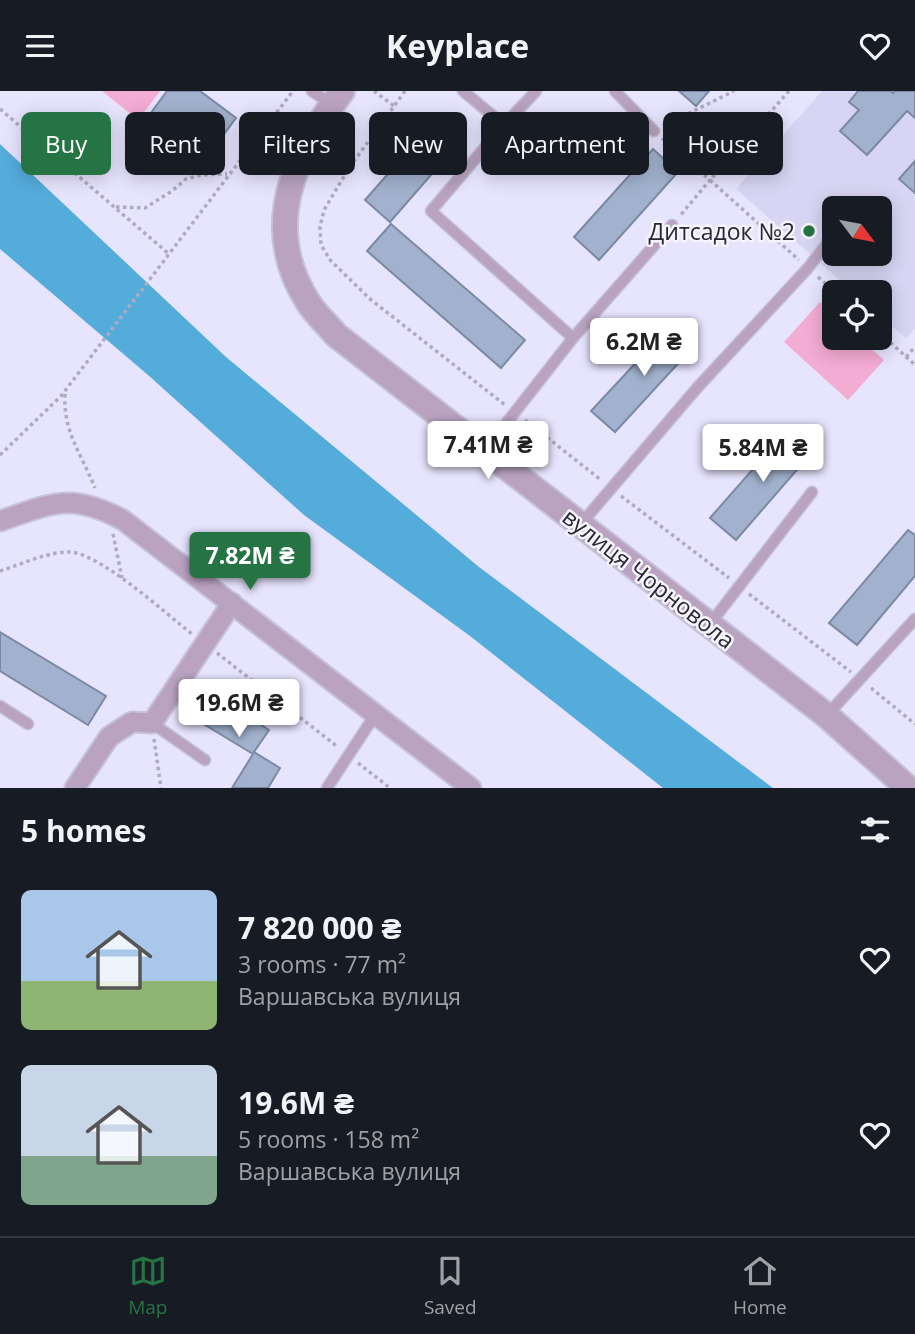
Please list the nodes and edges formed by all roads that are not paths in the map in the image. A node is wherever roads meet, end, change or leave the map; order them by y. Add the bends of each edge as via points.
1 (463, 91) edge
2 (536, 91) edge
3 (615, 91) edge
4 (328, 96) edge
5 (488, 112) edge
6 (516, 112) edge
7 (654, 131) road end
8 (481, 152) edge
9 (672, 225) road end
10 (822, 250) edge
11 (573, 338) junction
12 (486, 450) junction
13 (812, 492) dead end
14 (0, 521) edge
15 (580, 525) junction
16 (232, 603) junction
17 (915, 619) edge
18 (710, 624) junction
19 (0, 706) edge
20 (375, 715) junction
21 (827, 715) junction
22 (152, 723) junction
23 (28, 724) dead end
24 (205, 760) dead end
25 (75, 788) edge
26 (327, 788) edge
27 (471, 788) edge
28 (908, 788) edge

1 - 5 lane
2 - 6 lane
3 - 7 lane
4 - 12 street, вулиця Чорновола via 301,154 286,207 285,240 292,272 309,304 336,335
8 - 11 lane via 430,211
9 - 11 lane
10 - 15 lane
11 - 12 lane
12 - 15 street, вулиця Чорновола
13 - 18 lane
14 - 16 street via 68,501 85,503 123,520
15 - 18 street, вулиця Чорновола
16 - 20 street
16 - 22 street
17 - 21 lane
18 - 21 street, вулиця Чорновола
19 - 23 lane
20 - 26 lane
20 - 27 street
21 - 28 street, вулиця Чорновола
22 - 24 lane
22 - 25 street via 132,722 109,737

